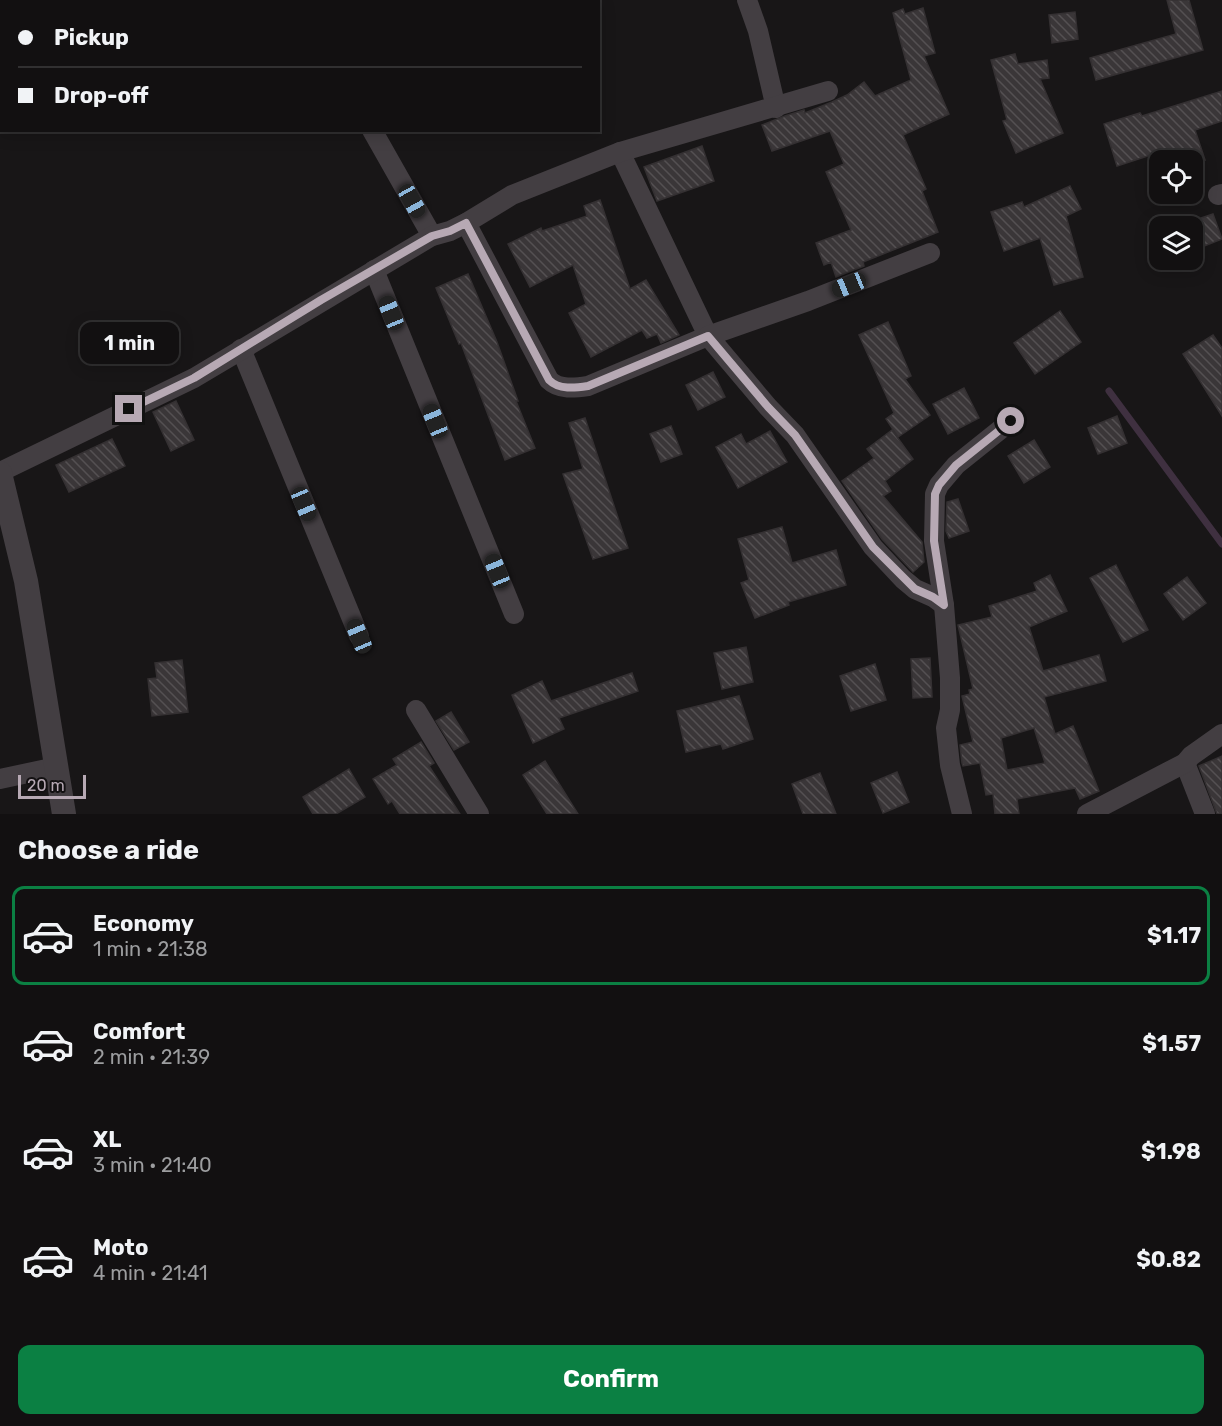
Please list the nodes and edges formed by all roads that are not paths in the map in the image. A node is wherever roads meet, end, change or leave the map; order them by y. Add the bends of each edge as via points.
1 (747, 0) edge
2 (828, 91) dead end
3 (776, 108) junction
4 (373, 132) edge
5 (620, 152) junction
6 (466, 223) junction
7 (432, 236) junction
8 (930, 253) dead end
9 (374, 270) junction
10 (708, 336) junction
11 (240, 349) junction
12 (1011, 421) dead end
13 (0, 472) edge
14 (944, 605) junction
15 (514, 614) dead end
16 (359, 636) dead end
17 (416, 710) dead end
18 (1222, 734) edge
19 (1185, 763) junction
20 (56, 767) junction
21 (0, 780) edge
22 (64, 814) edge
23 (479, 814) edge
24 (963, 814) edge
25 (1087, 814) edge
26 (1205, 814) edge

1 - 3 street
2 - 3 street
3 - 5 street
4 - 7 street
5 - 6 street via 512,195
5 - 10 street
6 - 7 street
6 - 10 street via 554,385 588,386
7 - 9 street
8 - 10 street
9 - 11 street
9 - 15 street
10 - 14 street via 795,435 873,547 915,589
11 - 13 street via 194,378
11 - 16 street
12 - 14 street via 956,465 935,494 934,541
13 - 20 street via 26,581
14 - 24 street via 950,678 946,728 950,765
17 - 23 street
18 - 19 street
19 - 25 street
19 - 26 street
20 - 21 street
20 - 22 street

